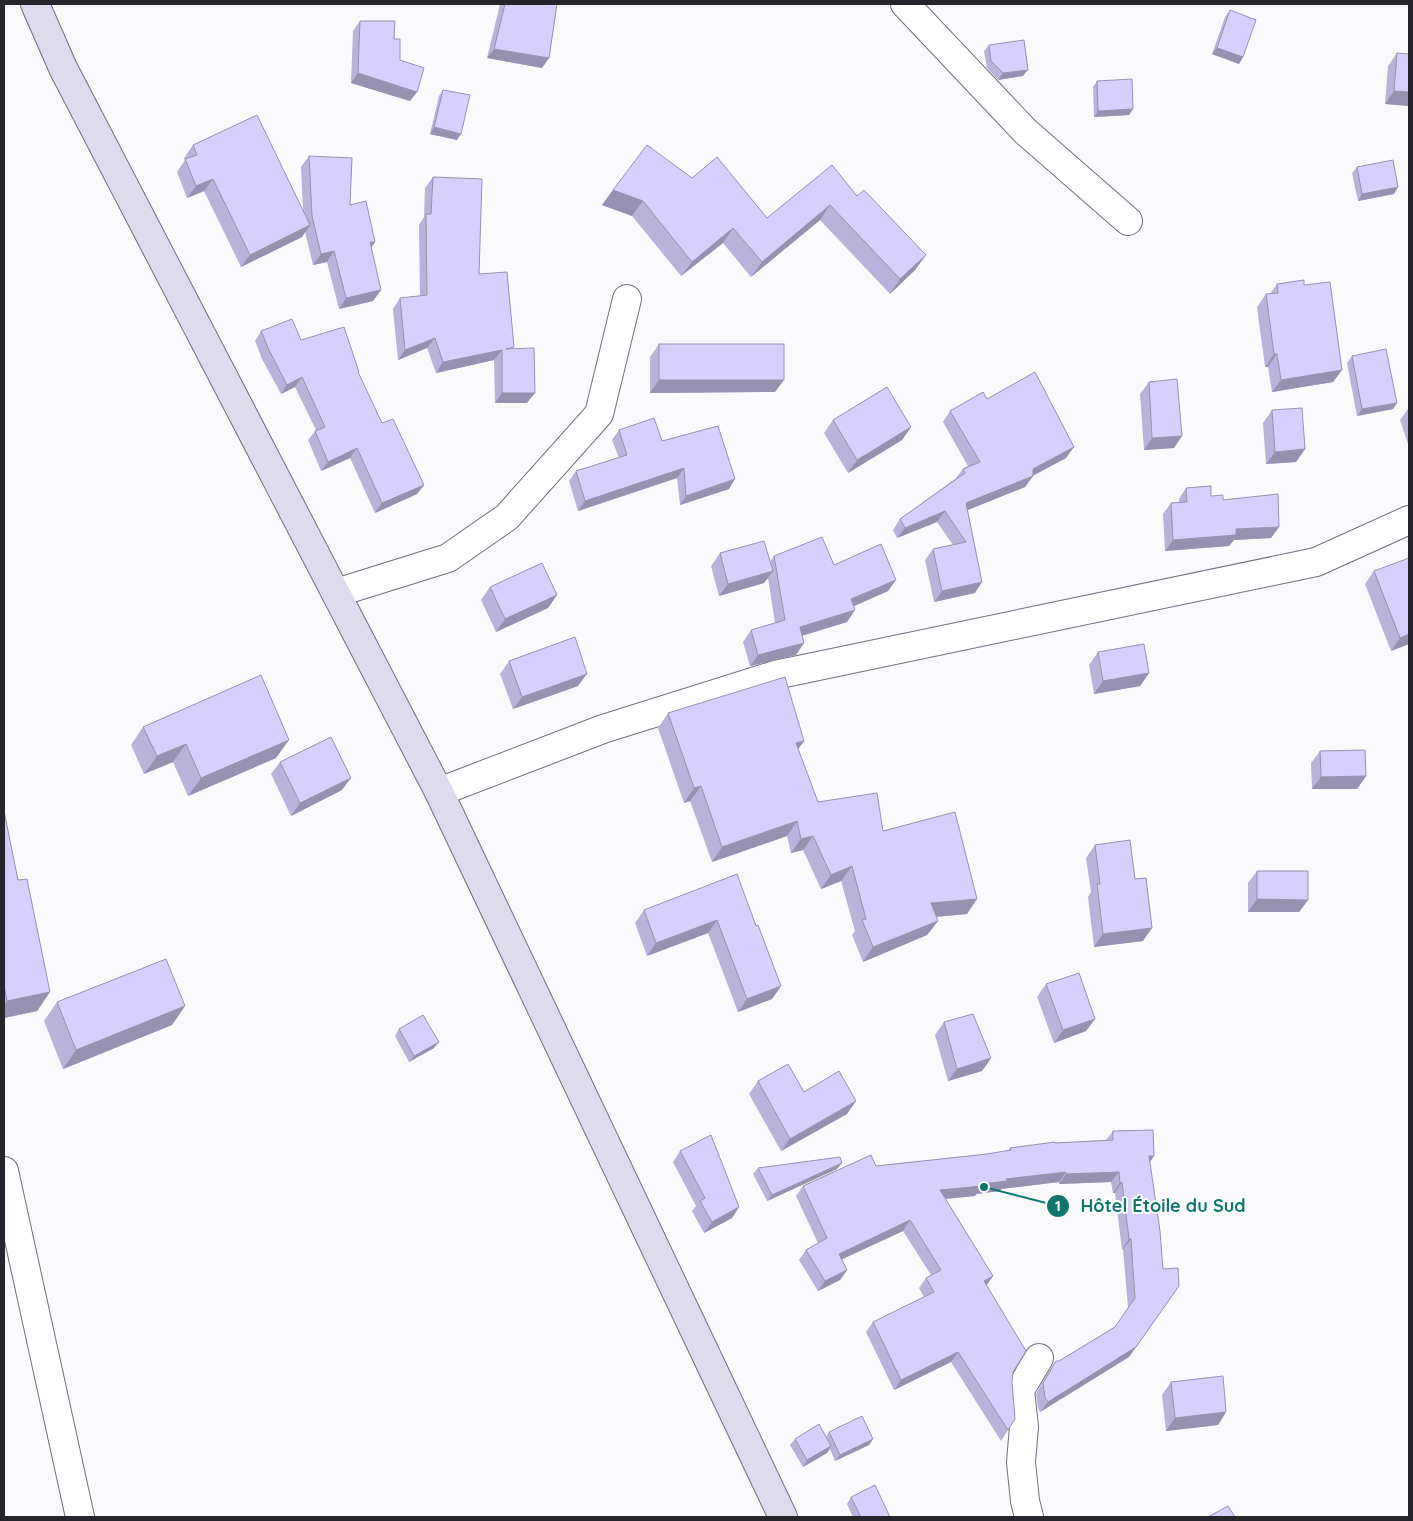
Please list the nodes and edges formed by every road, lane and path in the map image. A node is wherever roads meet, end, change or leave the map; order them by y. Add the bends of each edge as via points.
1 (35, 4) edge
2 (905, 4) edge
3 (1128, 221) dead end
4 (627, 299) dead end
5 (1409, 520) edge
6 (336, 593) junction
7 (439, 792) junction
8 (4, 1171) edge
9 (1039, 1358) dead end
10 (80, 1517) edge
11 (783, 1517) edge
12 (1030, 1517) edge

1 - 6 main road via 63,68
2 - 3 street via 1025,131
4 - 6 street via 599,414 507,517 448,558
5 - 7 street via 1316,562 775,675 603,729
6 - 7 main road
7 - 11 main road
8 - 10 street
9 - 12 street via 1020,1390 1024,1427 1021,1462 1024,1501

